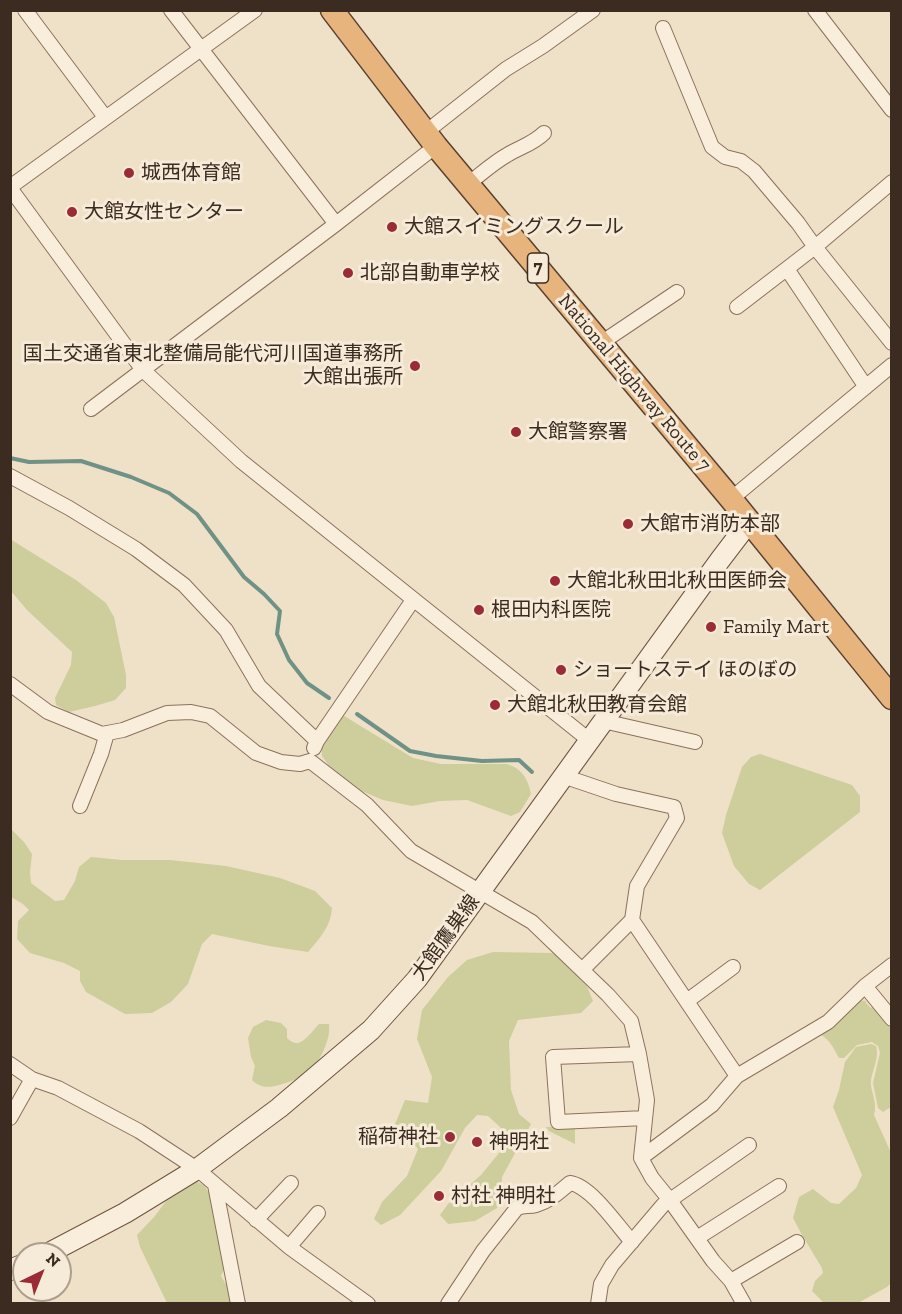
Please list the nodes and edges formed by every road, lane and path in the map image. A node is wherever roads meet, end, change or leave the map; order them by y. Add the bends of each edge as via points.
1 (25, 10) edge
2 (171, 10) edge
3 (255, 10) edge
4 (332, 10) edge
5 (594, 10) edge
6 (815, 10) edge
7 (663, 28) dead end
8 (201, 50) junction
9 (891, 110) edge
10 (105, 117) junction
11 (544, 133) dead end
12 (431, 139) junction
13 (891, 182) edge
14 (468, 184) junction
15 (10, 187) edge
16 (336, 224) junction
17 (815, 247) junction
18 (787, 269) junction
19 (677, 292) dead end
20 (737, 307) dead end
21 (601, 343) junction
22 (891, 343) edge
23 (891, 365) edge
24 (143, 370) junction
25 (866, 387) junction
26 (91, 409) dead end
27 (10, 476) edge
28 (731, 499) junction
29 (748, 522) junction
30 (413, 600) junction
31 (10, 684) edge
32 (891, 698) edge
33 (603, 721) junction
34 (107, 733) junction
35 (590, 740) junction
36 (316, 741) junction
37 (695, 741) dead end
38 (310, 761) junction
39 (563, 776) junction
40 (80, 806) dead end
41 (480, 891) junction
42 (632, 920) junction
43 (891, 965) edge
44 (733, 967) dead end
45 (582, 970) junction
46 (865, 987) junction
47 (687, 1001) junction
48 (891, 1019) edge
49 (639, 1054) junction
50 (10, 1064) edge
51 (737, 1076) junction
52 (32, 1079) junction
53 (10, 1118) edge
54 (645, 1118) junction
55 (749, 1144) dead end
56 (640, 1158) junction
57 (197, 1169) junction
58 (291, 1182) dead end
59 (215, 1185) junction
60 (779, 1186) dead end
61 (669, 1199) junction
62 (318, 1214) dead end
63 (256, 1220) junction
64 (697, 1238) junction
65 (70, 1242) edge
66 (632, 1242) junction
67 (797, 1242) dead end
68 (290, 1247) junction
69 (731, 1281) junction
70 (238, 1304) edge
71 (368, 1304) edge
72 (448, 1304) edge
73 (598, 1304) edge
74 (744, 1304) edge

1 - 10 street
2 - 8 street
3 - 8 street
4 - 12 highway, National Highway Route 7 / 7
5 - 12 street via 506,69
6 - 9 street
7 - 17 street via 712,147 754,171
8 - 10 street
8 - 16 street
10 - 15 street
11 - 14 street
12 - 14 highway, National Highway Route 7 / 7
12 - 16 street
13 - 17 street
14 - 21 highway, National Highway Route 7 / 7
15 - 24 street
16 - 24 street
17 - 18 street
17 - 22 street
18 - 20 street
18 - 25 street
19 - 21 street
21 - 28 highway, National Highway Route 7 / 7
23 - 25 street
24 - 26 street
24 - 30 street via 241,461
25 - 28 street
27 - 36 street via 136,549 184,585 226,630 259,686
28 - 29 highway, National Highway Route 7 / 7
29 - 32 highway, National Highway Route 7 / 7
29 - 33 main road, 大館鷹巣線
30 - 35 street
30 - 36 street
31 - 34 street via 48,712
33 - 35 main road, 大館鷹巣線
33 - 37 street
34 - 38 street via 166,713 191,712 210,716 256,753 281,762
34 - 40 street
35 - 39 main road, 大館鷹巣線
36 - 38 street
38 - 41 street via 367,805 411,851
39 - 41 main road, 大館鷹巣線
39 - 42 street via 616,794 674,807 677,818 637,886
41 - 45 street via 532,922
41 - 57 main road, 大館鷹巣線 via 417,979 371,1030 279,1108
42 - 45 street
42 - 47 street
43 - 46 street
44 - 47 street
45 - 49 street via 631,1021
46 - 48 street
46 - 51 street via 828,1022
47 - 51 street
49 - 54 street via 647,1100
49 - 54 street via 554,1057 558,1122
50 - 52 street
51 - 56 street via 712,1105
52 - 53 street
52 - 57 street via 58,1088 139,1131
54 - 56 street
55 - 61 street
56 - 61 street
57 - 59 street
57 - 65 main road, 大館鷹巣線 via 125,1214
58 - 63 street
59 - 63 street
59 - 70 street
60 - 64 street
61 - 64 street
61 - 66 street
62 - 68 street
63 - 68 street
64 - 69 street
66 - 72 street via 589,1192 570,1183 549,1201 517,1208
66 - 73 street via 601,1284
67 - 69 street
68 - 71 street
69 - 74 street

